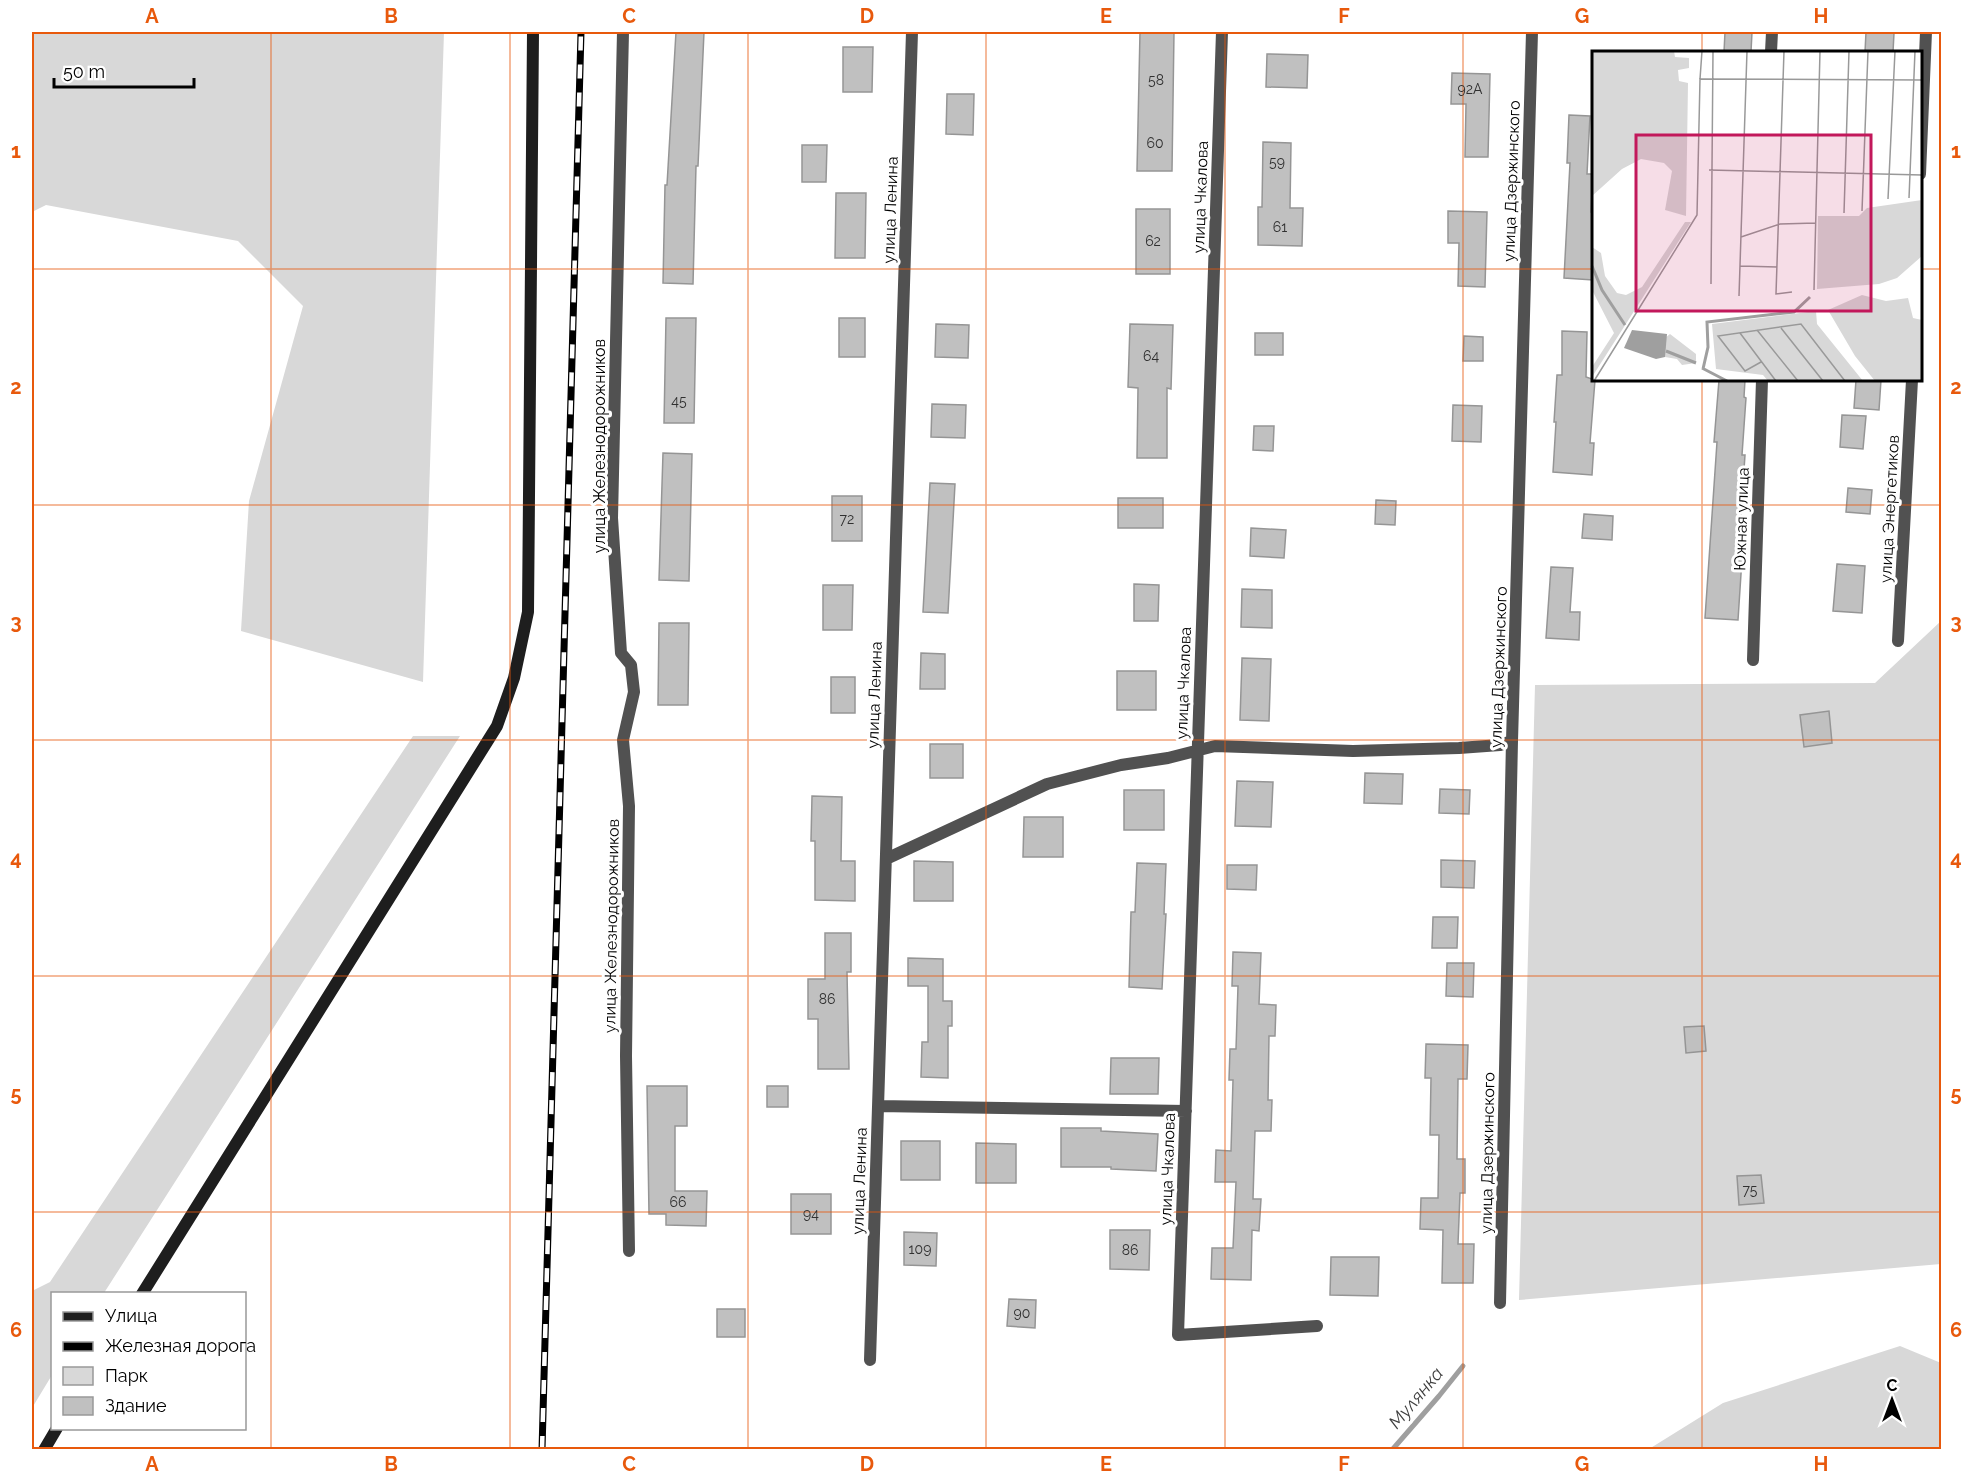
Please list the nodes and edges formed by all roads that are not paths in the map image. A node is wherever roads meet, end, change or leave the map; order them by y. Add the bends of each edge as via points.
1 (533, 32) edge
2 (623, 32) edge
3 (912, 32) edge
4 (1222, 32) edge
5 (1532, 32) edge
6 (1772, 32) edge
7 (1926, 32) edge
8 (1771, 51) edge
9 (1922, 127) edge
10 (1762, 381) edge
11 (1912, 381) edge
12 (1898, 641) dead end
13 (1753, 660) dead end
14 (1512, 741) junction
15 (1198, 752) junction
16 (886, 859) junction
17 (878, 1106) junction
18 (1186, 1111) junction
19 (628, 1251) dead end
20 (143, 1292) edge
21 (1500, 1303) dead end
22 (1317, 1326) dead end
23 (870, 1360) dead end
24 (56, 1430) edge
25 (44, 1449) edge

1 - 20 main road via 528,612 514,678 497,726
2 - 19 street, улица Железнодорожников via 612,518 621,653 631,665 634,692 623,740 629,806
3 - 16 street, улица Ленина
4 - 15 street, улица Чкалова
5 - 14 street, улица Дзержинского
6 - 8 street
7 - 9 street
10 - 13 street, Южная улица
11 - 12 street, улица Энергетиков
14 - 15 street via 1500,745 1353,751 1215,746
14 - 21 street, улица Дзержинского
15 - 16 street via 1121,765 1047,784
15 - 18 street, улица Чкалова
16 - 17 street, улица Ленина
17 - 18 street
17 - 23 street, улица Ленина
18 - 22 street, улица Чкалова via 1178,1335
24 - 25 main road

